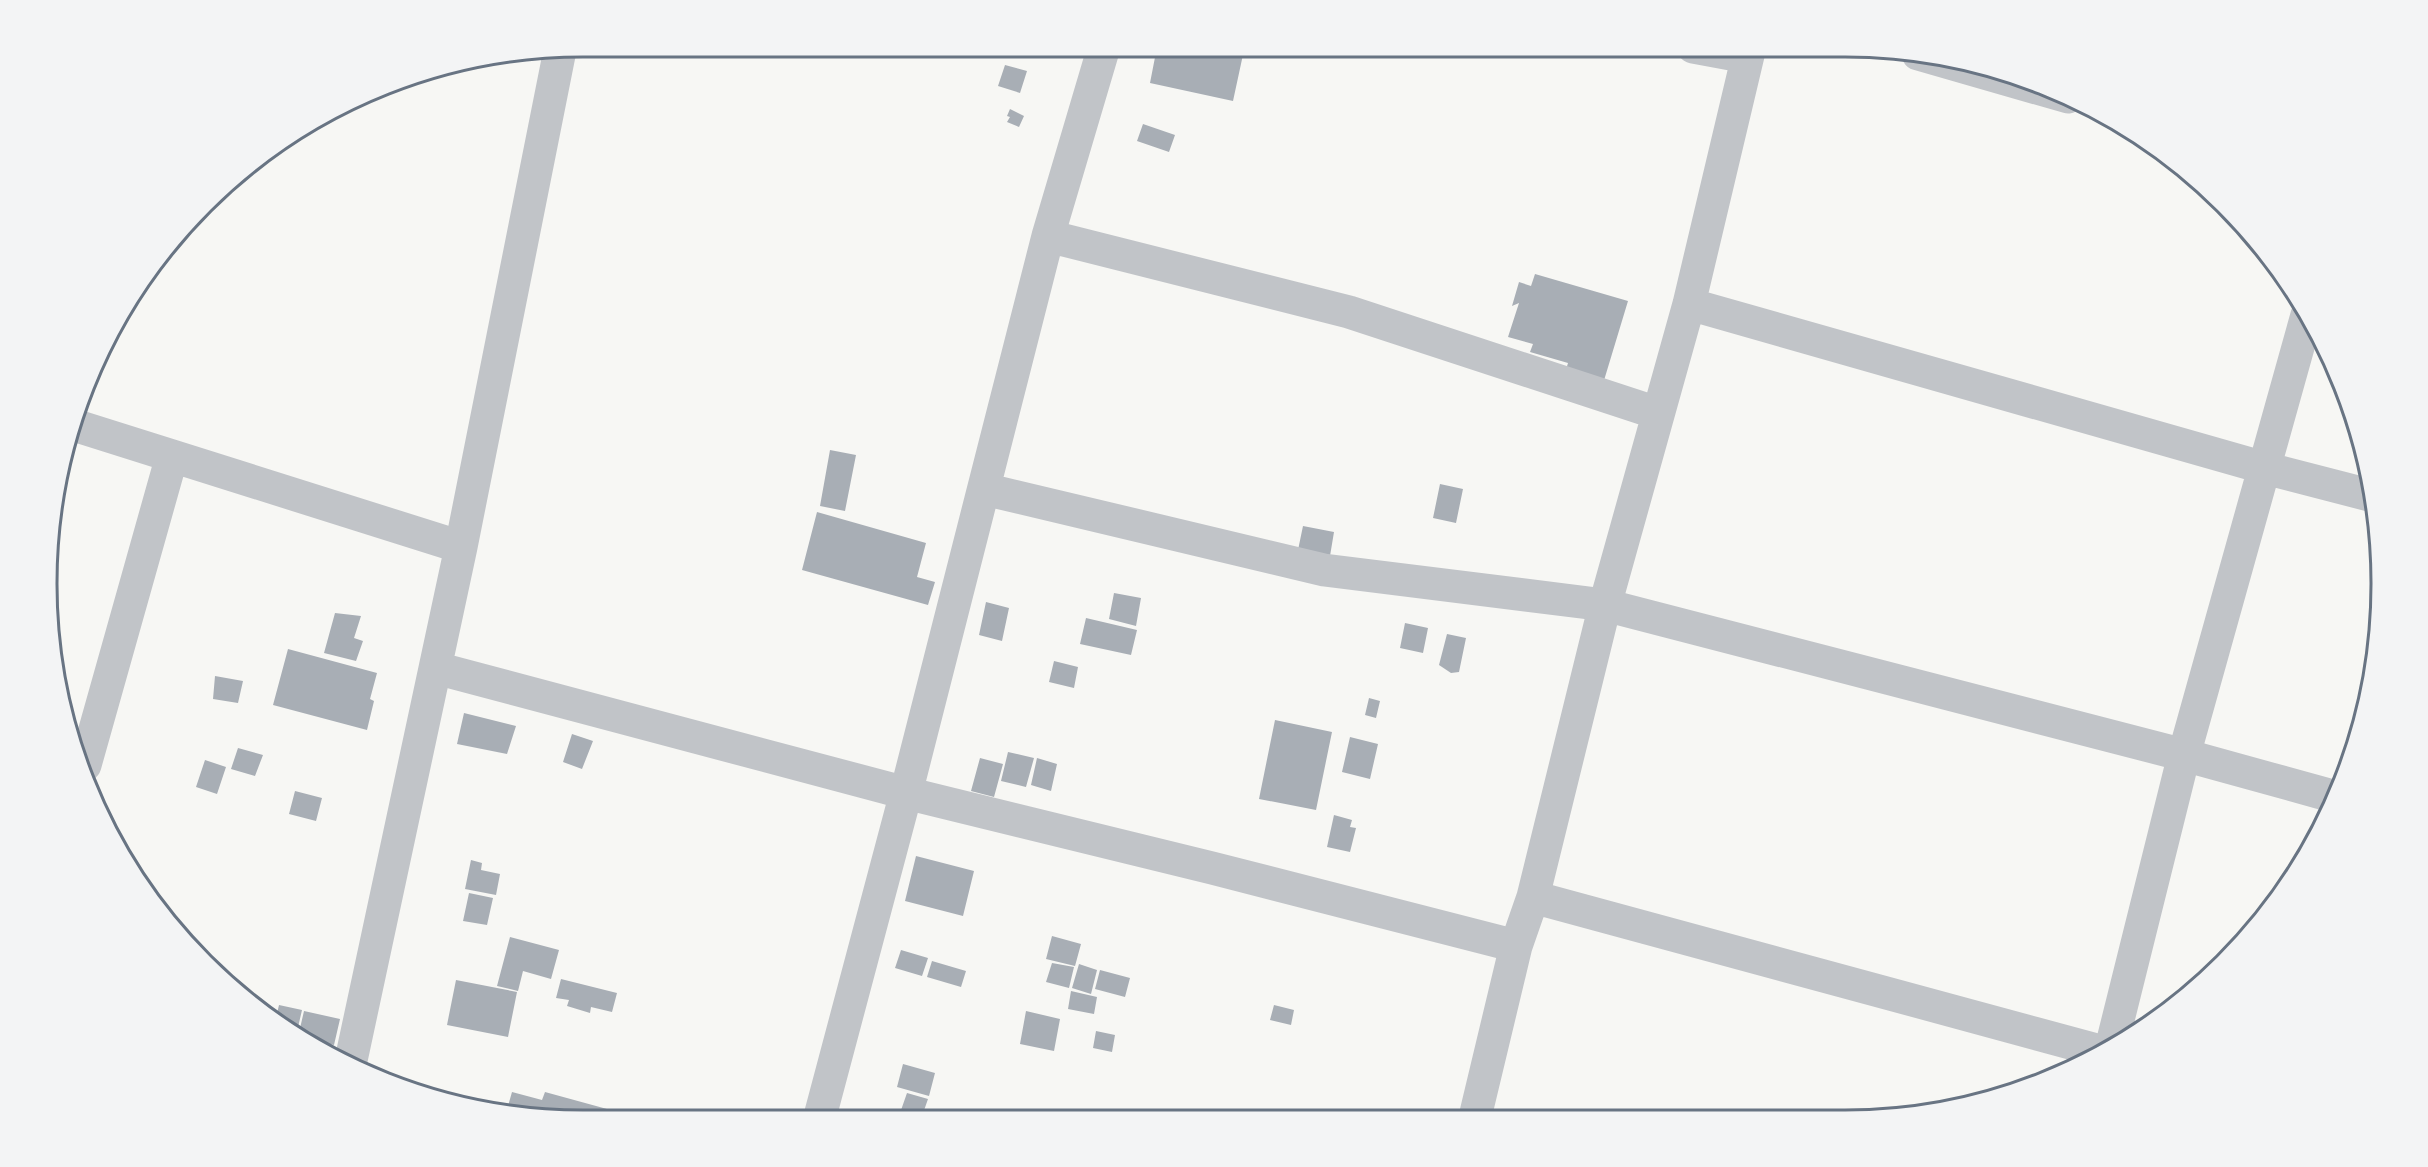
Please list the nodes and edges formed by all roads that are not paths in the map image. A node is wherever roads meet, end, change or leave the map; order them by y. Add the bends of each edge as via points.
1 (1101, 57) edge
2 (1747, 57) edge
3 (558, 58) edge
4 (1048, 236) junction
5 (1689, 304) junction
6 (2304, 327) edge
7 (1657, 413) junction
8 (81, 427) edge
9 (172, 456) junction
10 (2265, 468) junction
11 (984, 489) junction
12 (2363, 493) edge
13 (461, 547) junction
14 (1605, 605) junction
15 (436, 668) junction
16 (2184, 755) junction
17 (87, 758) edge
18 (906, 793) junction
19 (2327, 794) edge
20 (1533, 897) junction
21 (1516, 946) junction
22 (2114, 1035) edge
23 (2091, 1048) edge
24 (352, 1056) edge
25 (822, 1110) edge
26 (1477, 1110) edge

1 - 4 street
2 - 5 street
3 - 13 street
4 - 7 street via 1349,312
4 - 11 street
5 - 7 street
5 - 10 street
6 - 10 street
7 - 14 street
8 - 9 street
9 - 13 street
9 - 17 street
10 - 12 street
10 - 16 street
11 - 14 street via 1324,570
11 - 18 street
13 - 15 street
14 - 16 street
14 - 20 street
15 - 18 street
15 - 24 street
16 - 19 street
16 - 22 street
18 - 21 street
18 - 25 street
20 - 21 street
20 - 23 street
21 - 26 street

